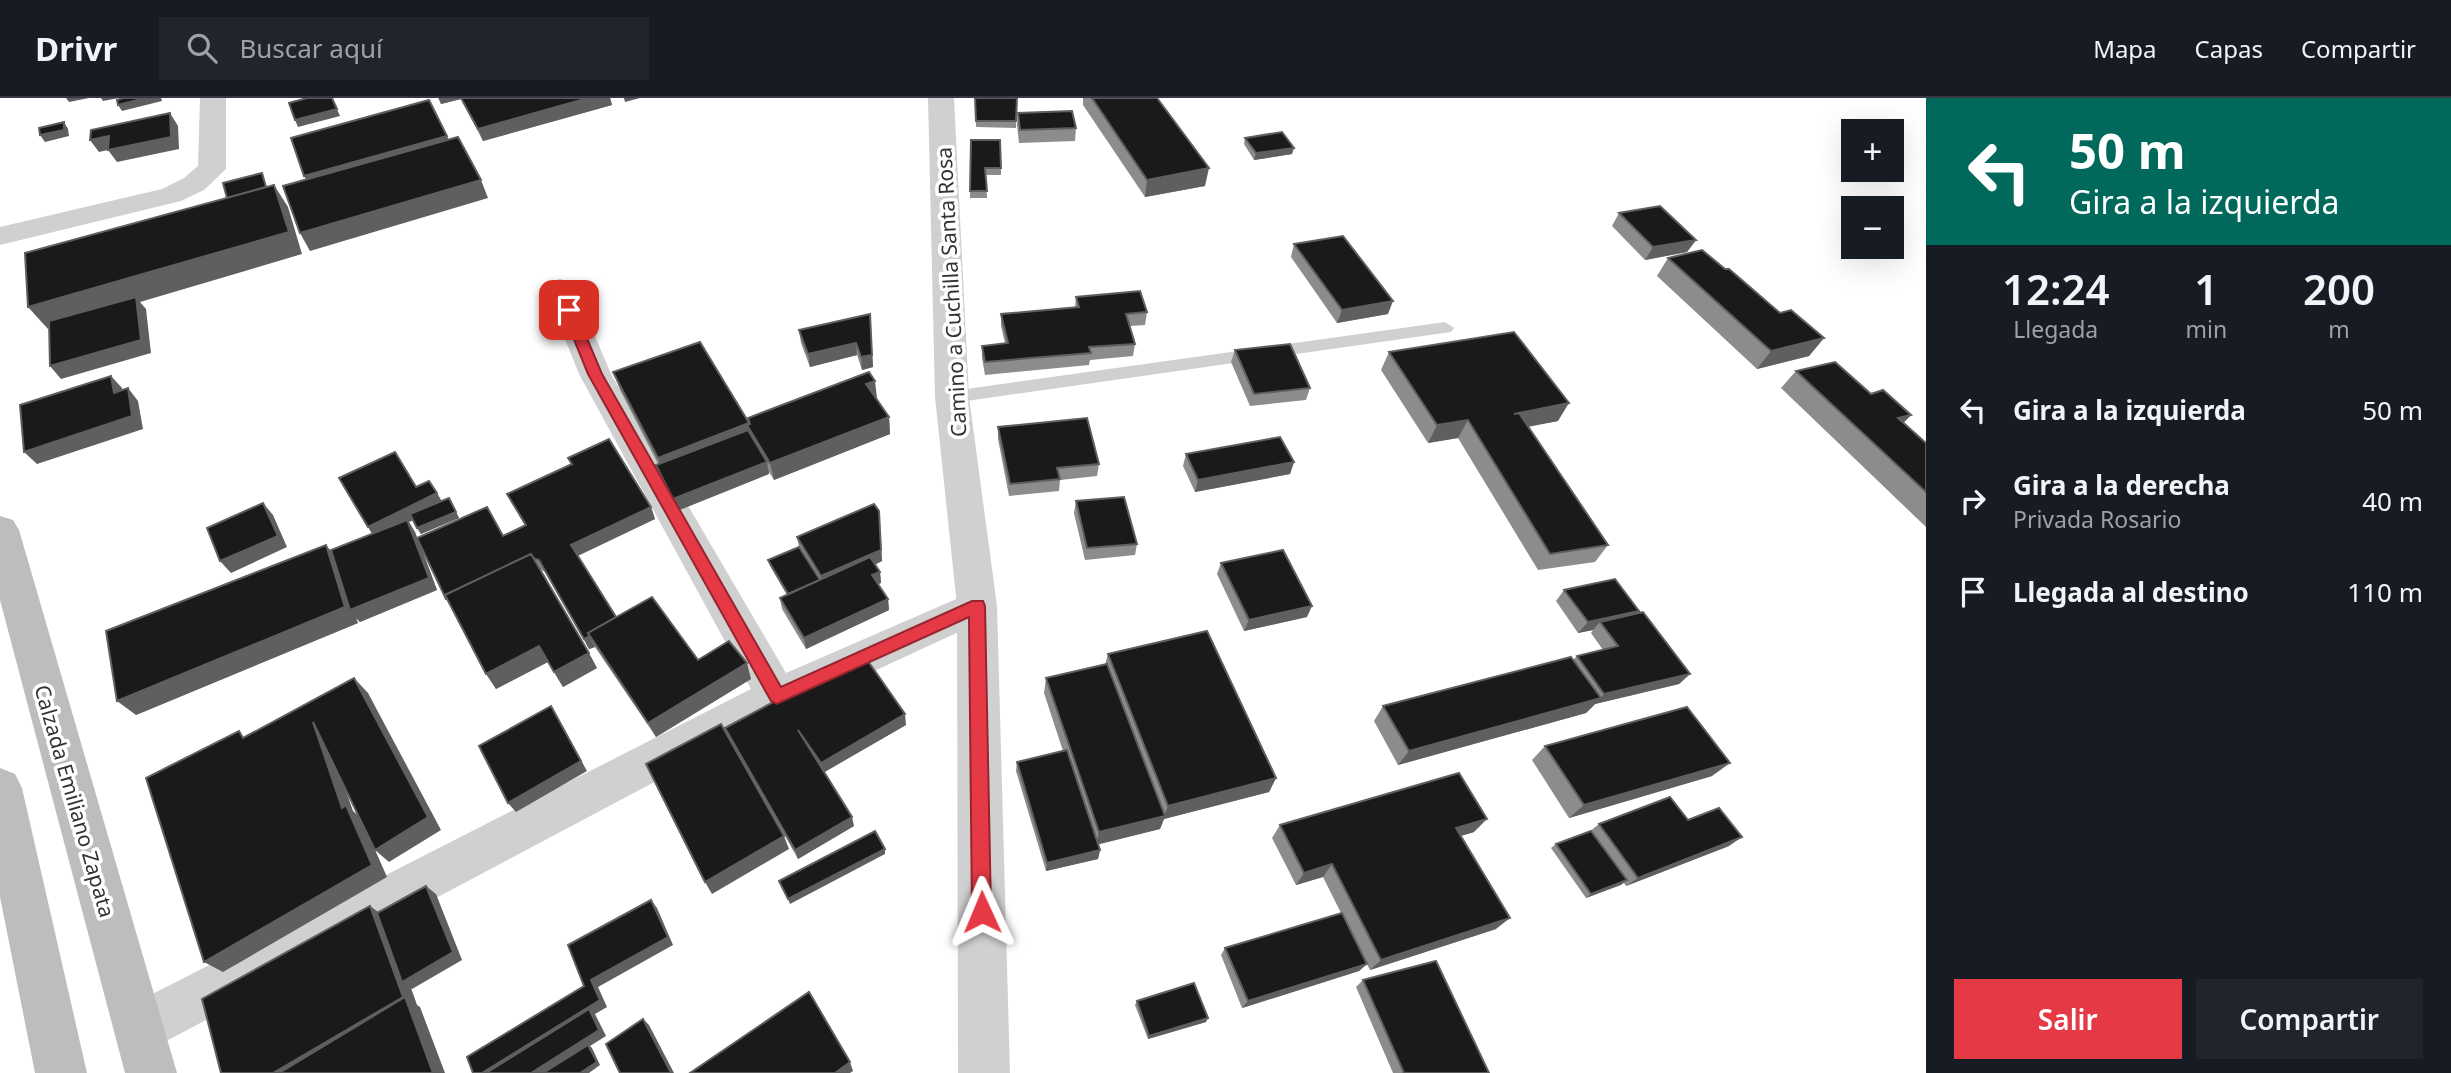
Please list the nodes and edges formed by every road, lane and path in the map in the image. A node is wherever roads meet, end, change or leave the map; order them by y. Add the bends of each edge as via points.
1 (213, 98) edge
2 (941, 98) edge
3 (0, 236) edge
4 (560, 289) dead end
5 (1445, 328) dead end
6 (952, 397) junction
7 (0, 530) edge
8 (977, 606) junction
9 (777, 696) junction
10 (0, 788) edge
11 (139, 1028) junction
12 (61, 1073) edge
13 (151, 1073) edge
14 (984, 1073) edge

1 - 3 street via 212,169 194,184 171,195
2 - 6 street, Camino a Cuchilla Santa Rosa
4 - 9 street via 595,374
5 - 6 lane
6 - 8 street, Camino a Cuchilla Santa Rosa
7 - 11 main road, Calzada Emiliano Zapata
8 - 9 street
8 - 14 street, Camino a Cuchilla Santa Rosa
9 - 11 street
10 - 12 main road
11 - 13 main road, Calzada Emiliano Zapata

